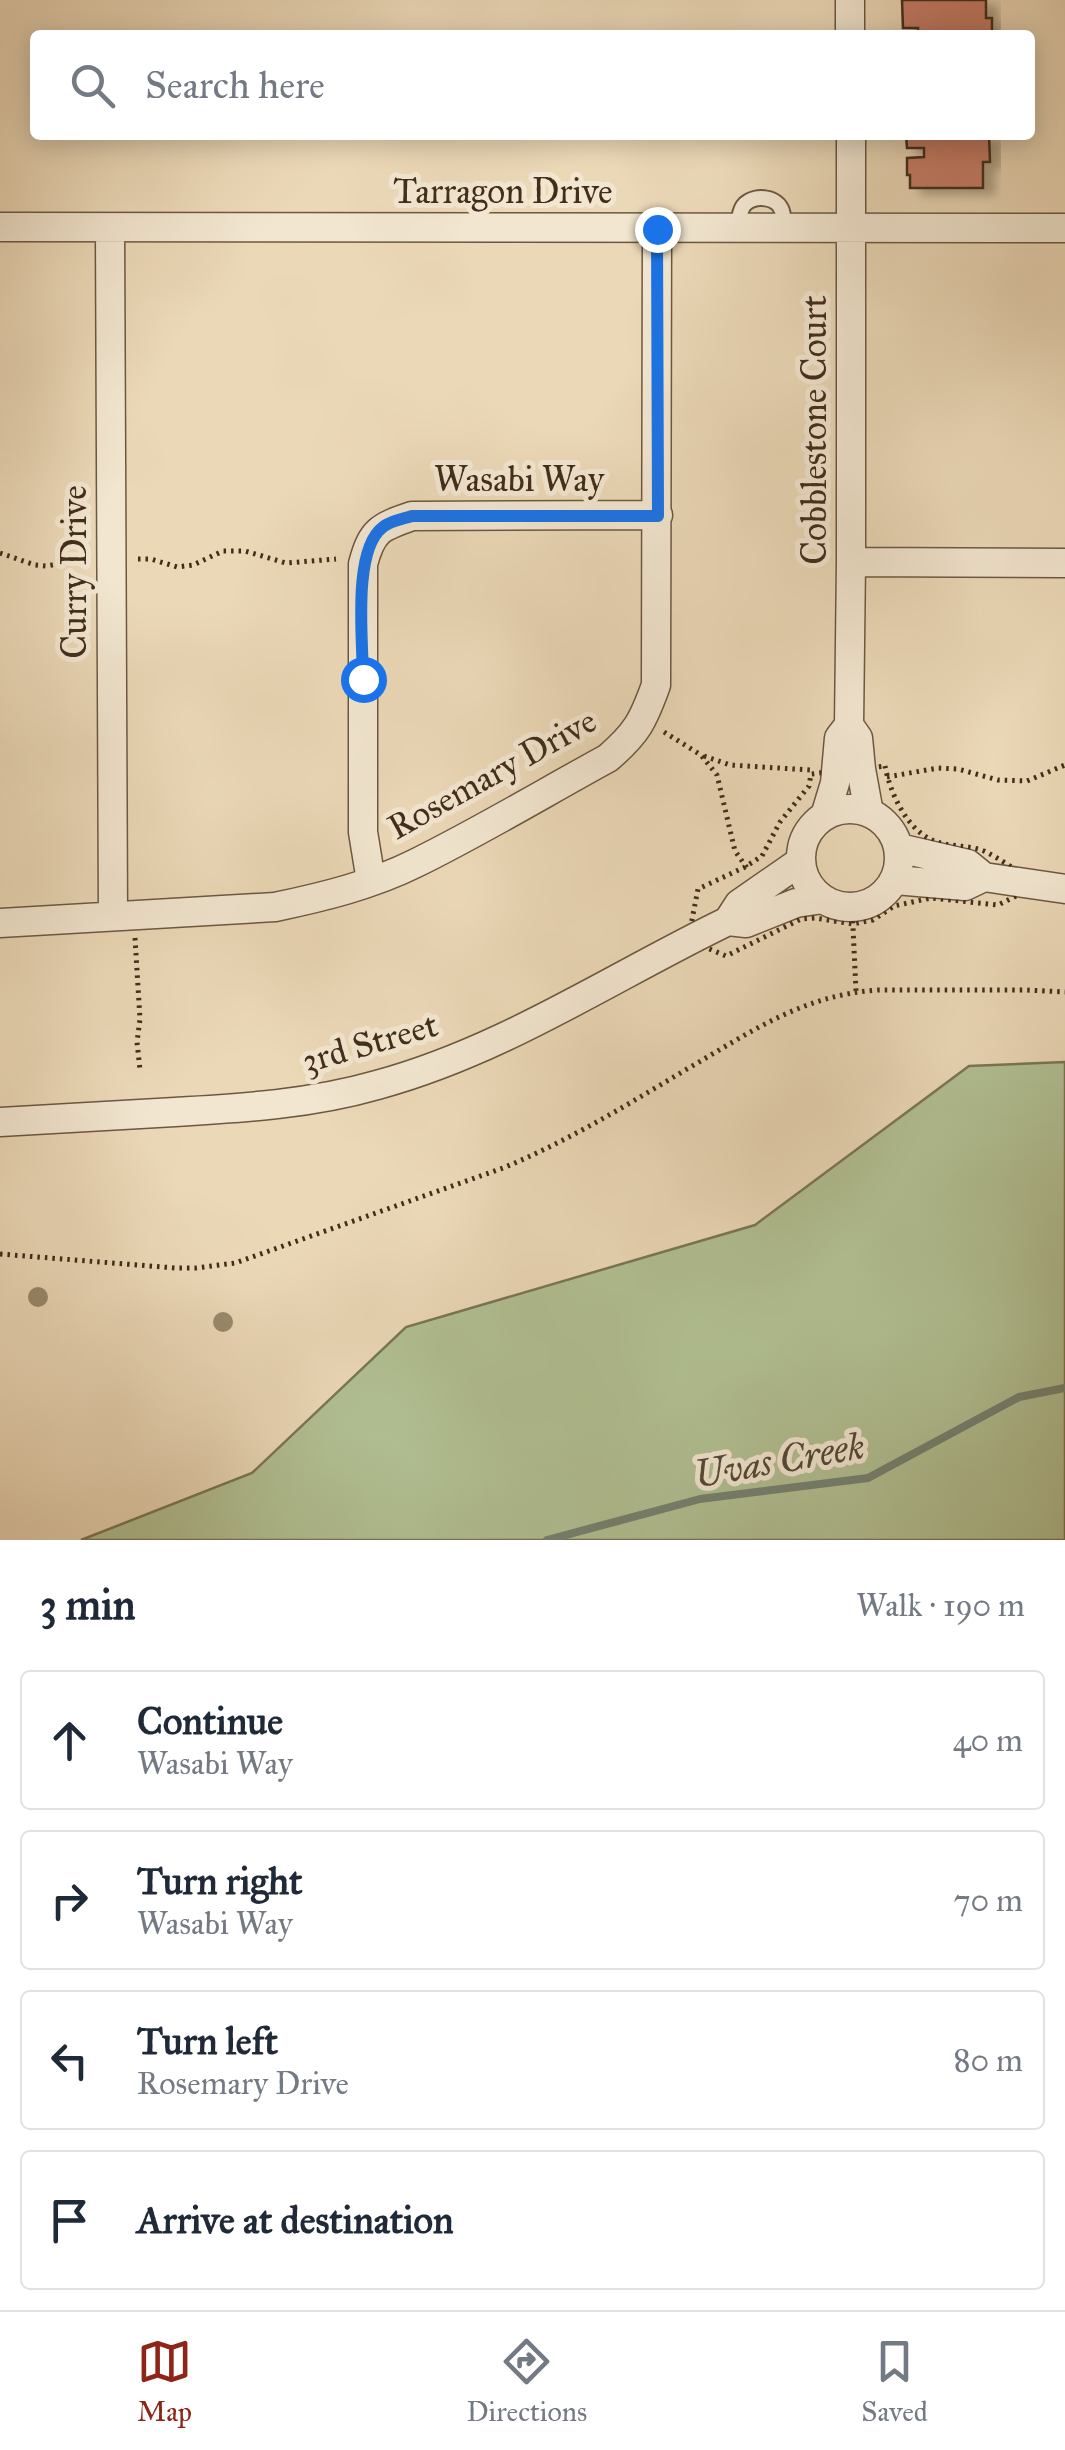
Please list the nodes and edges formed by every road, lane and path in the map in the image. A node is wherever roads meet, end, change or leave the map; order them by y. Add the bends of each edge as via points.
1 (850, 0) edge
2 (850, 30) edge
3 (850, 140) edge
4 (0, 227) edge
5 (110, 228) junction
6 (1065, 228) edge
7 (657, 229) junction
8 (851, 229) junction
9 (658, 516) junction
10 (0, 553) edge
11 (94, 558) dead end
12 (125, 558) dead end
13 (336, 559) dead end
14 (852, 562) junction
15 (1065, 563) edge
16 (849, 725) junction
17 (661, 730) dead end
18 (701, 756) junction
19 (1065, 765) edge
20 (886, 766) dead end
21 (887, 778) junction
22 (870, 813) junction
23 (824, 816) junction
24 (899, 848) junction
25 (801, 861) junction
26 (983, 864) junction
27 (745, 866) junction
28 (895, 880) junction
29 (371, 881) junction
30 (1065, 889) edge
31 (698, 890) dead end
32 (823, 899) junction
33 (998, 905) dead end
34 (852, 915) junction
35 (114, 916) junction
36 (728, 921) junction
37 (0, 923) edge
38 (135, 935) dead end
39 (726, 956) dead end
40 (856, 991) junction
41 (1065, 992) edge
42 (140, 1070) dead end
43 (0, 1122) edge
44 (0, 1254) edge

1 - 2 street
3 - 8 street, Cobblestone Court
4 - 5 street, Tarragon Drive
5 - 7 street, Tarragon Drive
5 - 35 street, Curry Drive
6 - 8 street, Tarragon Drive
7 - 8 street, Tarragon Drive
7 - 9 street, Rosemary Drive
8 - 14 street, Cobblestone Court
9 - 29 street, Rosemary Drive via 656,686 629,740 608,758
9 - 29 street, Wasabi Way via 412,516 383,526 368,545 363,813
10 - 11 path via 46,566
12 - 13 path via 177,567 223,551 286,563
14 - 15 street
14 - 16 street, Cobblestone Court
16 - 22 street, Cobblestone Court via 858,738
16 - 23 street, Cobblestone Court via 839,738 836,784
17 - 18 path
18 - 27 path via 717,774 735,851
18 - 27 path via 811,772 809,786 762,856
19 - 21 path via 1027,781 958,768
20 - 21 path
21 - 26 path via 896,802 923,836
22 - 23 street via 837,810
22 - 24 street
23 - 25 street via 810,830
24 - 26 street
24 - 28 street
25 - 32 street via 805,878
25 - 36 street, 3rd Street via 738,904
26 - 28 street via 965,886
26 - 30 street
27 - 31 path
28 - 34 street
29 - 35 street, Rosemary Drive via 275,907
32 - 34 street
32 - 36 street, 3rd Street via 796,902 746,923
33 - 34 path via 931,898 894,906 873,920
34 - 39 path via 801,919
34 - 40 path
35 - 37 street, Rosemary Drive
36 - 43 street, 3rd Street via 487,1046 376,1086 273,1105
38 - 42 path
40 - 41 path
40 - 44 path via 784,1014 537,1154 256,1257 175,1268

